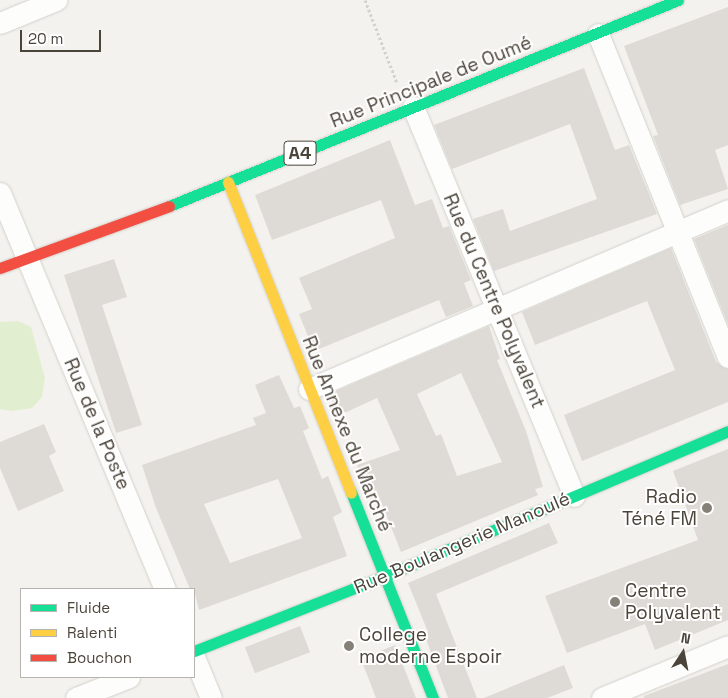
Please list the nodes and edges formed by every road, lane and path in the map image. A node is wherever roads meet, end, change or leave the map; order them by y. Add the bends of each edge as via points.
1 (56, 0) edge
2 (365, 0) edge
3 (678, 0) edge
4 (0, 23) edge
5 (598, 34) junction
6 (392, 67) dead end
7 (413, 107) junction
8 (228, 182) junction
9 (0, 193) edge
10 (728, 210) edge
11 (677, 230) junction
12 (28, 258) junction
13 (0, 268) edge
14 (498, 308) junction
15 (728, 357) edge
16 (309, 389) junction
17 (728, 431) edge
18 (574, 496) junction
19 (385, 576) junction
20 (166, 588) edge
21 (728, 646) edge
22 (195, 651) edge
23 (195, 659) edge
24 (126, 678) edge
25 (76, 698) edge
26 (211, 698) edge
27 (433, 698) edge
28 (602, 698) edge

1 - 4 street
2 - 6 path
3 - 5 street, Rue Principale de Oumé / A4
5 - 7 street, Rue Principale de Oumé / A4
5 - 11 street
7 - 8 street, Rue Principale de Oumé / A4
7 - 14 street, Rue du Centre Polyvalent
8 - 12 street, Rue Principale de Oumé / A4 via 101,233
8 - 16 street, Rue Annexe du Marché
9 - 12 street, Rue de la Poste
10 - 11 street
11 - 14 street
11 - 15 street
12 - 13 street, Rue Principale de Oumé / A4
12 - 20 street, Rue de la Poste
14 - 16 street
14 - 18 street, Rue du Centre Polyvalent
16 - 19 street, Rue Annexe du Marché
17 - 18 street, Rue Boulangerie Manoulé
18 - 19 street, Rue Boulangerie Manoulé
19 - 22 street, Rue Boulangerie Manoulé
19 - 27 street, Rue Annexe du Marché
21 - 28 street
23 - 26 street
24 - 25 street

